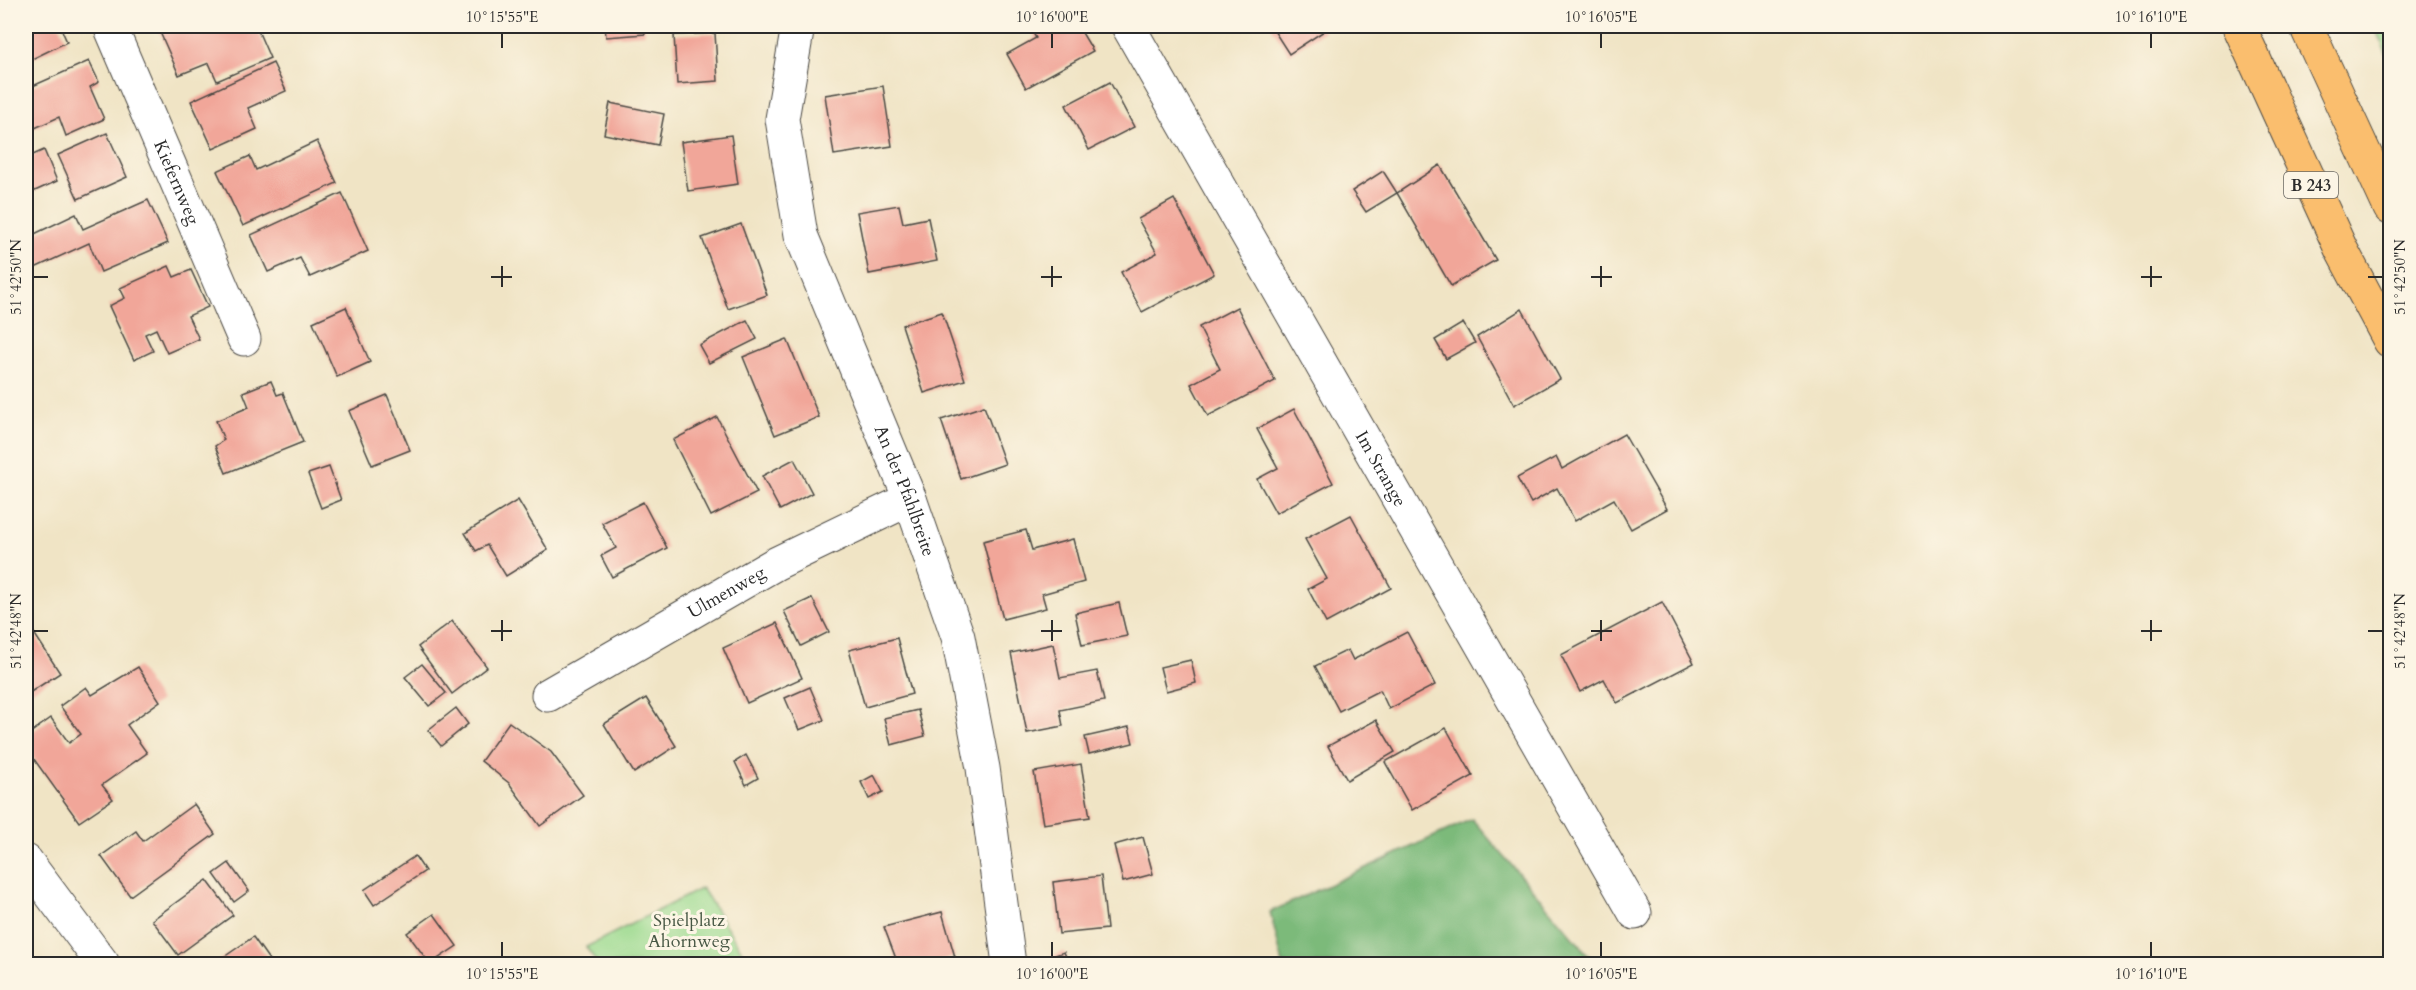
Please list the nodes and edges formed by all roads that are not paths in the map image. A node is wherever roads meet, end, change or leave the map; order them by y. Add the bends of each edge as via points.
1 (110, 26) edge
2 (798, 26) edge
3 (1128, 26) edge
4 (2239, 26) edge
5 (2306, 26) edge
6 (2391, 208) edge
7 (244, 339) dead end
8 (2391, 341) edge
9 (910, 499) junction
10 (548, 695) dead end
11 (26, 861) edge
12 (1635, 913) dead end
13 (103, 964) edge
14 (1010, 964) edge

1 - 7 street, Kiefernweg
2 - 9 street, An der Pfahlbreite via 782,119 801,235
3 - 12 street, Im Strange
4 - 8 highway, B 243 via 2341,249
5 - 6 highway
9 - 10 street, Ulmenweg via 775,564
9 - 14 street, An der Pfahlbreite via 958,637 983,768
11 - 13 street

